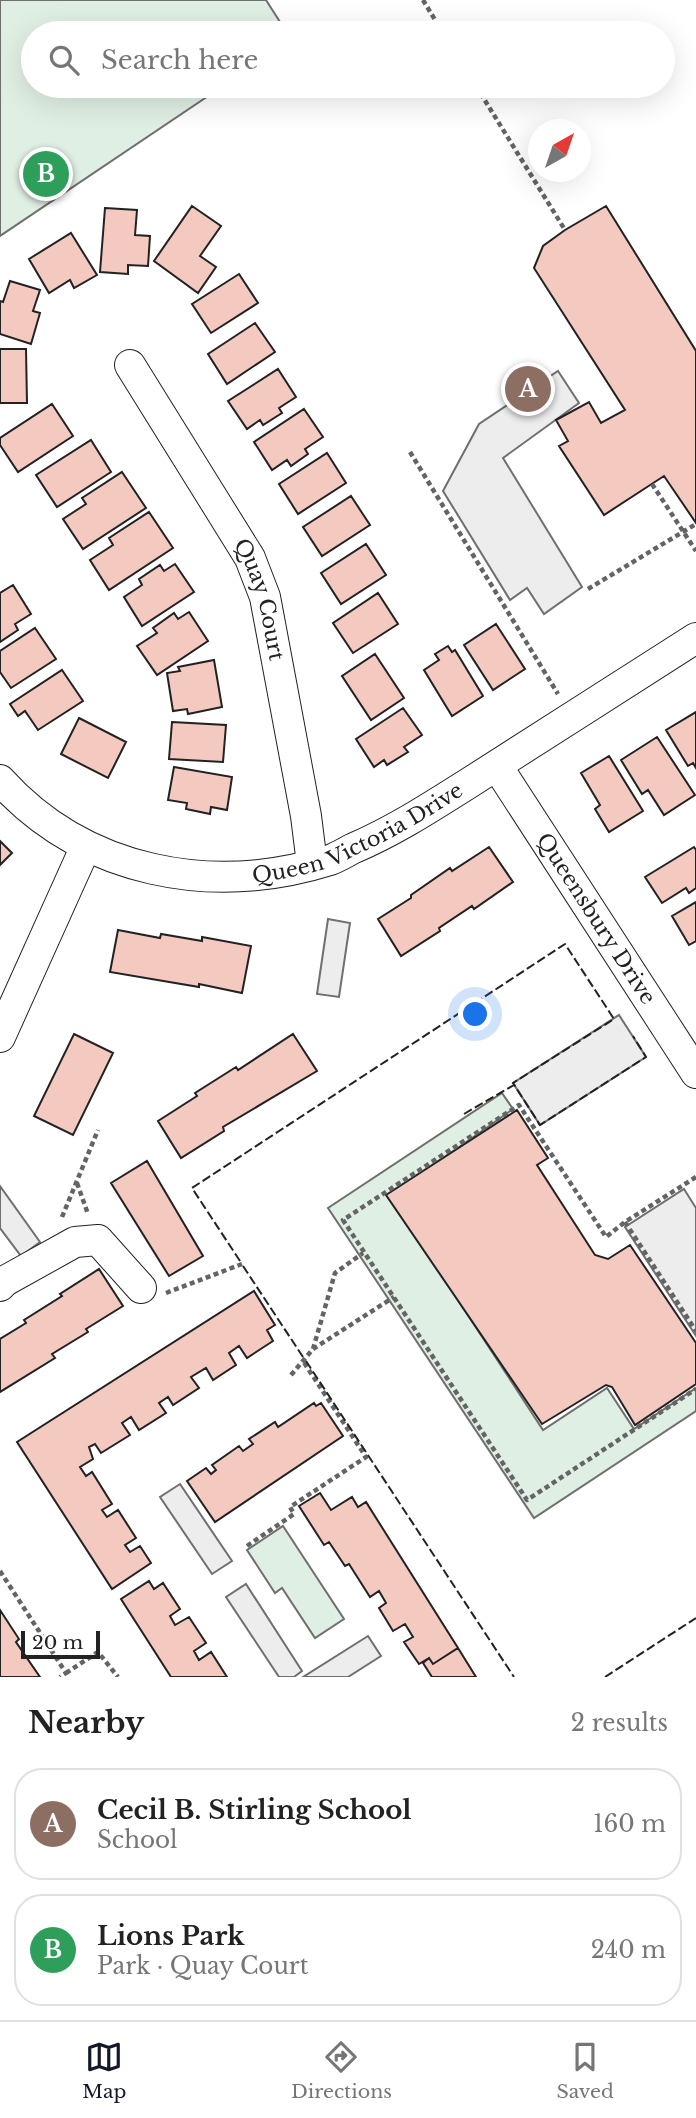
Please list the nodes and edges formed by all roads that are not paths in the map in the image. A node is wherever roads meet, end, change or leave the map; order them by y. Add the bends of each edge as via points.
1 (130, 365) dead end
2 (696, 638) edge
3 (497, 765) junction
4 (0, 780) edge
5 (86, 846) junction
6 (312, 864) junction
7 (0, 1037) edge
8 (696, 1073) edge
9 (2, 1280) edge
10 (141, 1288) road end

1 - 6 street, Quay Court via 250,558 265,597
2 - 3 street, Queen Victoria Drive
3 - 6 street, Queen Victoria Drive via 405,823
3 - 8 street, Queensbury Drive
4 - 5 street, Queen Victoria Drive via 47,824
5 - 6 street, Queen Victoria Drive via 172,874 218,876
5 - 7 street
9 - 10 street via 75,1242 98,1240

